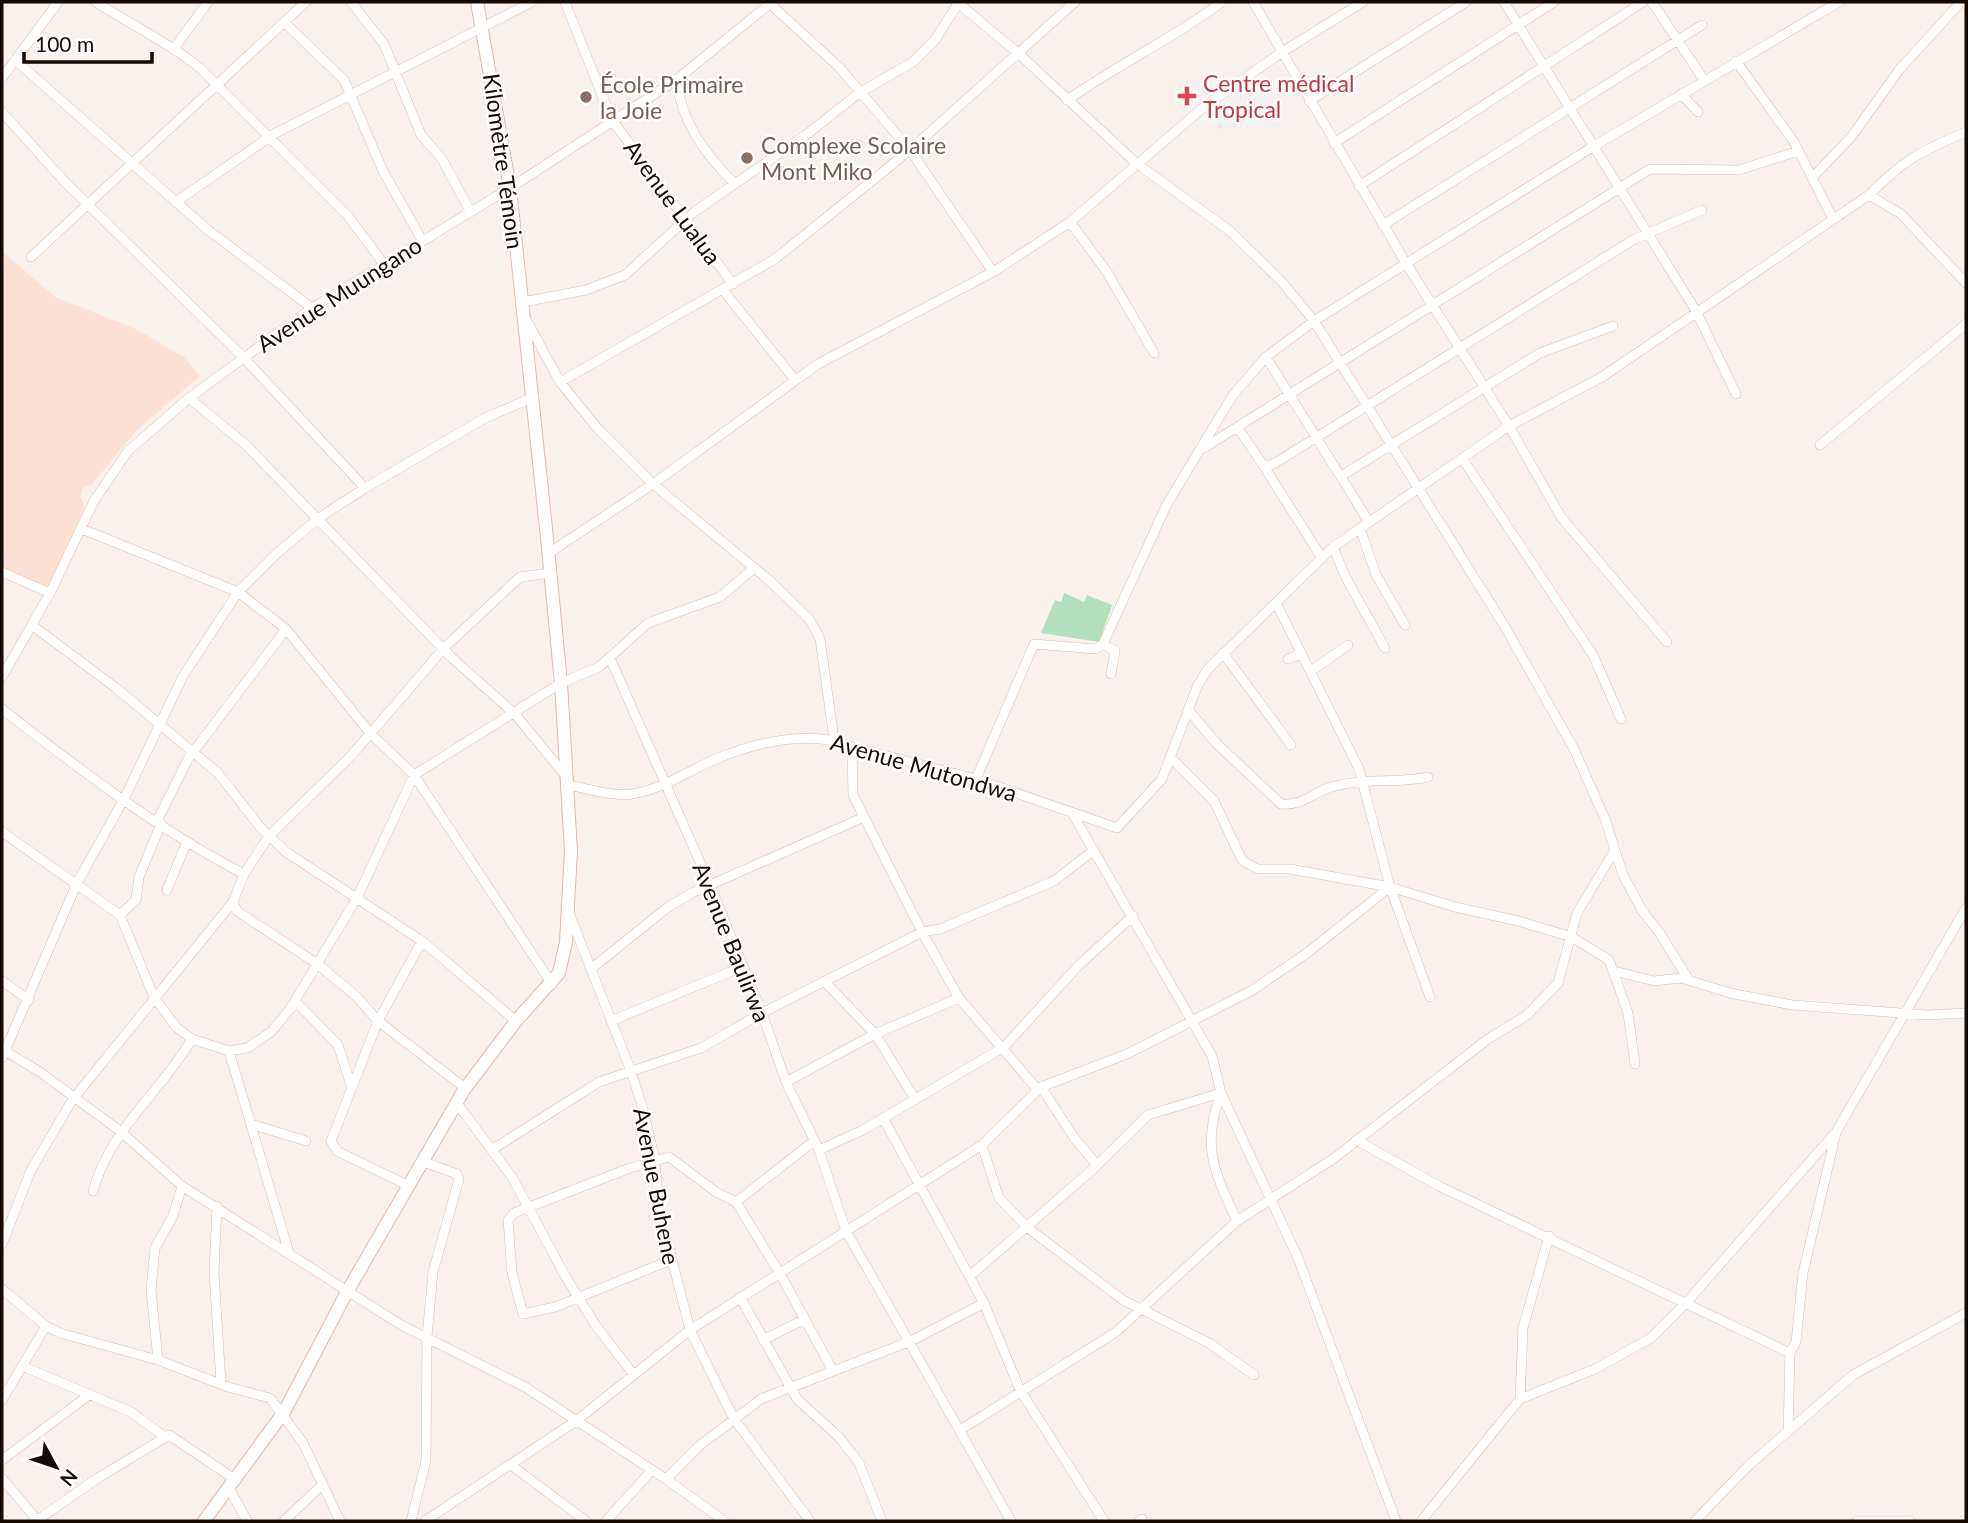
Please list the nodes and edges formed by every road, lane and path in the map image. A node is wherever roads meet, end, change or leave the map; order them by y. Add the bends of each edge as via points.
1 (58, 2) edge
2 (96, 2) edge
3 (208, 2) edge
4 (306, 2) edge
5 (351, 2) edge
6 (477, 2) edge
7 (532, 2) edge
8 (565, 2) edge
9 (770, 2) edge
10 (958, 2) edge
11 (1075, 2) edge
12 (1222, 2) edge
13 (1253, 2) edge
14 (1363, 2) edge
15 (1466, 2) edge
16 (1504, 2) edge
17 (1555, 2) edge
18 (1643, 2) edge
19 (1652, 2) edge
20 (1839, 2) edge
21 (1961, 2) edge
22 (1966, 5) edge
23 (284, 22) junction
24 (1518, 24) junction
25 (1702, 25) dead end
26 (484, 26) junction
27 (1678, 40) junction
28 (175, 47) junction
29 (1282, 52) junction
30 (1019, 54) junction
31 (16, 60) junction
32 (1736, 61) junction
33 (1544, 66) junction
34 (396, 71) junction
35 (2, 78) edge
36 (676, 80) junction
37 (1704, 80) junction
38 (217, 83) junction
39 (859, 93) junction
40 (352, 94) junction
41 (1681, 94) junction
42 (1067, 100) junction
43 (1309, 101) junction
44 (1570, 108) junction
45 (2, 112) edge
46 (1698, 112) dead end
47 (612, 120) junction
48 (1966, 132) edge
49 (270, 137) junction
50 (1334, 143) junction
51 (1594, 146) junction
52 (910, 150) junction
53 (1798, 151) junction
54 (129, 163) junction
55 (1136, 163) junction
56 (1812, 178) junction
57 (734, 183) junction
58 (1359, 186) junction
59 (510, 188) junction
60 (1618, 188) junction
61 (1869, 195) junction
62 (177, 201) junction
63 (88, 206) junction
64 (1702, 210) dead end
65 (470, 211) junction
66 (687, 218) junction
67 (1833, 219) junction
68 (1070, 222) junction
69 (1383, 225) junction
70 (1647, 236) junction
71 (422, 240) junction
72 (32, 257) dead end
73 (383, 263) junction
74 (1407, 265) junction
75 (993, 272) junction
76 (1966, 283) edge
77 (733, 284) junction
78 (723, 290) junction
79 (523, 302) junction
80 (1433, 307) junction
81 (312, 308) junction
82 (1696, 311) junction
83 (527, 321) junction
84 (1314, 321) junction
85 (1966, 324) edge
86 (1613, 326) dead end
87 (1459, 347) junction
88 (1154, 353) dead end
89 (243, 357) junction
90 (1266, 357) junction
91 (1341, 364) junction
92 (795, 380) junction
93 (560, 382) junction
94 (1483, 386) junction
95 (1736, 394) dead end
96 (1290, 396) junction
97 (534, 397) junction
98 (189, 398) junction
99 (1367, 405) junction
100 (1509, 426) junction
101 (1238, 428) junction
102 (1318, 436) junction
103 (1391, 444) junction
104 (1820, 445) dead end
105 (1199, 451) junction
106 (1462, 458) junction
107 (1263, 465) junction
108 (1341, 476) junction
109 (653, 484) junction
110 (365, 488) junction
111 (1419, 488) junction
112 (319, 518) junction
113 (1369, 522) junction
114 (1360, 528) junction
115 (82, 529) junction
116 (1333, 547) junction
117 (549, 553) junction
118 (1322, 558) junction
119 (754, 568) junction
120 (2, 572) edge
121 (551, 573) junction
122 (50, 593) junction
123 (238, 593) junction
124 (1276, 603) junction
125 (1405, 625) dead end
126 (33, 626) junction
127 (286, 629) junction
128 (1667, 642) dead end
129 (1103, 644) junction
130 (1348, 645) dead end
131 (445, 647) junction
132 (1385, 648) dead end
133 (1223, 653) junction
134 (1302, 654) junction
135 (610, 658) junction
136 (1288, 659) dead end
137 (1311, 671) junction
138 (1111, 674) dead end
139 (2, 677) edge
140 (561, 683) junction
141 (2, 709) edge
142 (1188, 710) junction
143 (514, 713) junction
144 (1621, 719) dead end
145 (159, 726) junction
146 (370, 733) junction
147 (834, 739) junction
148 (1291, 745) dead end
149 (852, 747) junction
150 (194, 754) junction
151 (1172, 759) junction
152 (414, 775) junction
153 (1429, 776) dead end
154 (976, 779) junction
155 (566, 780) junction
156 (666, 784) junction
157 (1364, 784) junction
158 (124, 799) junction
159 (1072, 813) junction
160 (864, 817) junction
161 (159, 823) junction
162 (2, 832) edge
163 (269, 836) junction
164 (186, 844) junction
165 (1094, 850) junction
166 (1615, 850) junction
167 (244, 874) junction
168 (77, 883) junction
169 (710, 885) junction
170 (1390, 887) junction
171 (167, 890) dead end
172 (357, 898) junction
173 (233, 902) junction
174 (1966, 908) edge
175 (569, 912) junction
176 (120, 915) junction
177 (1133, 916) junction
178 (922, 932) junction
179 (1572, 937) junction
180 (422, 940) junction
181 (316, 963) junction
182 (742, 967) junction
183 (591, 969) junction
184 (1614, 971) junction
185 (1689, 980) junction
186 (2, 981) edge
187 (824, 981) junction
188 (552, 984) junction
189 (1430, 997) dead end
190 (154, 998) junction
191 (959, 998) junction
192 (29, 1000) junction
193 (295, 1001) junction
194 (762, 1013) junction
195 (1903, 1013) junction
196 (1966, 1013) edge
197 (1192, 1020) junction
198 (377, 1021) junction
199 (516, 1021) junction
200 (611, 1021) junction
201 (876, 1034) junction
202 (192, 1039) junction
203 (1004, 1047) junction
204 (229, 1051) junction
205 (3, 1053) edge
206 (1635, 1064) dead end
207 (631, 1071) junction
208 (786, 1082) junction
209 (351, 1087) junction
210 (465, 1088) junction
211 (1039, 1088) junction
212 (1221, 1093) junction
213 (73, 1099) junction
214 (915, 1099) junction
215 (456, 1102) junction
216 (883, 1118) junction
217 (251, 1124) junction
218 (120, 1132) junction
219 (1836, 1132) junction
220 (1356, 1140) junction
221 (306, 1141) dead end
222 (982, 1145) junction
223 (817, 1146) junction
224 (493, 1149) junction
225 (655, 1160) junction
226 (424, 1162) junction
227 (1097, 1165) junction
228 (919, 1184) junction
229 (182, 1186) junction
230 (410, 1186) junction
231 (93, 1191) dead end
232 (1270, 1198) junction
233 (736, 1202) junction
234 (217, 1206) junction
235 (530, 1207) junction
236 (1237, 1221) junction
237 (1028, 1228) junction
238 (846, 1231) junction
239 (1549, 1236) junction
240 (2, 1244) edge
241 (289, 1254) junction
242 (671, 1260) junction
243 (779, 1272) junction
244 (970, 1276) junction
245 (2, 1289) edge
246 (347, 1292) junction
247 (740, 1297) junction
248 (579, 1298) junction
249 (984, 1303) junction
250 (1686, 1303) junction
251 (1140, 1311) junction
252 (1966, 1312) edge
253 (805, 1319) junction
254 (46, 1326) junction
255 (690, 1330) junction
256 (427, 1338) junction
257 (763, 1340) junction
258 (911, 1341) junction
259 (1790, 1353) junction
260 (158, 1360) junction
261 (22, 1366) junction
262 (832, 1369) junction
263 (634, 1375) junction
264 (1254, 1375) dead end
265 (220, 1382) junction
266 (790, 1387) junction
267 (1020, 1390) junction
268 (89, 1395) junction
269 (1520, 1399) junction
270 (2, 1400) edge
271 (284, 1412) junction
272 (734, 1419) junction
273 (576, 1421) junction
274 (960, 1430) junction
275 (1788, 1432) junction
276 (165, 1437) junction
277 (2, 1460) edge
278 (511, 1465) junction
279 (652, 1471) junction
280 (2, 1478) edge
281 (666, 1479) junction
282 (323, 1483) junction
283 (232, 1484) junction
284 (36, 1521) edge
285 (204, 1521) edge
286 (247, 1521) edge
287 (284, 1521) edge
288 (340, 1521) edge
289 (411, 1521) edge
290 (425, 1521) edge
291 (586, 1521) edge
292 (606, 1521) edge
293 (724, 1521) edge
294 (810, 1521) edge
295 (882, 1521) edge
296 (1011, 1521) edge
297 (1104, 1521) edge
298 (1396, 1521) edge
299 (1421, 1521) edge
300 (1695, 1521) edge
301 (1857, 1521) edge
302 (1909, 1521) edge

1 - 31 street
2 - 28 street
3 - 28 street
4 - 23 street
5 - 34 street via 384,44
6 - 26 main road, Kilomètre Témoin
7 - 26 street
8 - 47 street, Avenue Lualua
9 - 36 street, Avenue Muungano
9 - 39 street via 839,67
10 - 30 street
10 - 39 street via 924,53
11 - 30 street
12 - 42 street
13 - 29 street
14 - 29 street
15 - 43 street
16 - 24 street
17 - 24 street
18 - 33 street
19 - 27 street
20 - 32 street
21 - 22 street
21 - 56 street
23 - 38 street
23 - 40 street via 335,69
24 - 33 street
24 - 50 street
25 - 27 street
26 - 34 street
26 - 59 main road, Kilomètre Témoin
27 - 37 street
27 - 44 street
28 - 38 street
29 - 43 street
29 - 55 street via 1205,106
30 - 42 street
30 - 52 street
31 - 35 street
31 - 54 street
32 - 37 street
32 - 53 street
33 - 44 street
33 - 58 street
34 - 40 street
34 - 65 street via 421,135 442,159
36 - 47 street, Avenue Muungano
36 - 57 street via 680,102 705,155
37 - 41 street
38 - 49 street
38 - 54 street
39 - 52 street
39 - 57 street
40 - 49 street
40 - 71 street via 383,171
41 - 46 street
41 - 51 street
42 - 55 street
43 - 50 street
44 - 51 street
44 - 69 street
45 - 63 street
47 - 59 street, Avenue Muungano
47 - 66 street, Avenue Lualua
48 - 61 street via 1901,163
49 - 62 street
49 - 73 street via 348,216
50 - 58 street
51 - 60 street
51 - 74 street
52 - 75 street
52 - 77 street via 775,259
53 - 56 street
53 - 60 street via 1739,170 1650,169
54 - 62 street
54 - 63 street
55 - 68 street
55 - 84 street via 1230,231
56 - 67 street
57 - 66 street
58 - 69 street
59 - 65 street, Avenue Muungano
59 - 79 main road, Kilomètre Témoin
60 - 70 street
60 - 80 street
61 - 67 street
61 - 76 street via 1901,214
62 - 81 street via 226,245
63 - 72 street
63 - 89 street
64 - 70 street
65 - 71 street, Avenue Muungano
66 - 77 street, Avenue Lualua
66 - 79 street via 616,279
67 - 82 street
68 - 75 street
68 - 88 street via 1107,272
69 - 74 street
70 - 82 street
70 - 87 street via 1633,240
71 - 73 street, Avenue Muungano
73 - 81 street, Avenue Muungano
74 - 80 street
74 - 84 street
75 - 92 street via 904,316
77 - 78 street
78 - 92 street
78 - 93 street
79 - 83 main road, Kilomètre Témoin
80 - 87 street
80 - 91 street
81 - 89 street, Avenue Muungano
82 - 95 street
82 - 100 street via 1602,377
83 - 93 street
83 - 97 main road, Kilomètre Témoin
84 - 90 street
84 - 91 street
85 - 104 street
86 - 94 street via 1540,353
87 - 94 street
87 - 99 street
89 - 98 street, Avenue Muungano
89 - 110 street
90 - 96 street
90 - 105 street via 1233,395
91 - 96 street
91 - 99 street
92 - 109 street
93 - 109 street via 598,429
94 - 100 street
94 - 103 street
96 - 101 street
96 - 102 street
97 - 110 street via 485,418
97 - 117 main road, Kilomètre Témoin
98 - 112 street via 245,444
98 - 115 street, Avenue Muungano via 128,451 94,501
99 - 102 street
99 - 103 street
100 - 106 street
100 - 128 street via 1561,517
101 - 105 street
101 - 107 street
102 - 107 street via 1272,466
102 - 108 street
103 - 108 street
103 - 111 street
105 - 129 street via 1167,504
106 - 111 street
106 - 144 street via 1593,655
107 - 118 street
108 - 113 street
109 - 117 street
109 - 119 street
110 - 112 street
111 - 113 street
111 - 166 street via 1506,627 1574,750
112 - 123 street
112 - 131 street
113 - 114 street
114 - 116 street
114 - 125 street via 1376,575
115 - 122 street, Avenue Muungano
115 - 123 street
116 - 118 street
116 - 132 street
117 - 121 main road, Kilomètre Témoin
118 - 124 street
119 - 135 street via 720,597 638,629
119 - 147 street via 816,630
120 - 122 street
121 - 131 street via 520,577
121 - 140 main road, Kilomètre Témoin
122 - 126 street, Avenue Muungano
123 - 127 street
123 - 145 street via 183,676
124 - 133 street
124 - 134 street
126 - 139 street, Avenue Muungano
126 - 145 street
127 - 146 street
127 - 150 street
129 - 138 street via 1115,651
129 - 154 street via 1096,649 1034,644
130 - 137 street
131 - 143 street
131 - 146 street
133 - 142 street via 1201,678
133 - 148 street
134 - 136 street
134 - 137 street
135 - 140 street
135 - 156 street, Avenue Baulirwa
137 - 157 street
140 - 143 street
140 - 155 main road, Kilomètre Témoin
141 - 158 street
142 - 151 street
142 - 157 street via 1280,804 1303,802 1326,789
143 - 152 street
143 - 155 street
145 - 150 street
145 - 158 street
146 - 152 street
146 - 163 street
147 - 149 street, Avenue Mutondwa
147 - 156 street, Avenue Mutondwa via 802,737 737,751
149 - 154 street, Avenue Mutondwa
149 - 160 street via 853,795
150 - 161 street
150 - 163 street via 218,773
151 - 159 street, Avenue Mutondwa via 1163,779 1117,828
151 - 170 street via 1206,790 1250,867 1290,869
152 - 172 street
152 - 188 street
153 - 157 street
154 - 159 street, Avenue Mutondwa
155 - 156 street, Avenue Mutondwa via 630,794
155 - 175 main road, Kilomètre Témoin
156 - 169 street, Avenue Baulirwa
157 - 170 street
158 - 161 street
158 - 168 street
159 - 165 street
160 - 169 street
160 - 178 street
161 - 164 street
161 - 176 street via 139,877 136,900
162 - 168 street
163 - 167 street
163 - 172 street via 304,866
164 - 167 street
164 - 171 street
165 - 177 street
165 - 178 street via 1054,881 940,929
166 - 179 street via 1577,913
166 - 185 street via 1643,912
167 - 173 street
168 - 176 street
168 - 192 street
169 - 182 street, Avenue Baulirwa
169 - 183 street via 668,907
170 - 179 street
170 - 189 street
170 - 197 street via 1273,976
172 - 180 street
172 - 181 street
173 - 181 street via 240,913
173 - 190 street
174 - 195 street
175 - 183 street, Avenue Buhene
175 - 188 main road, Kilomètre Témoin via 563,959
176 - 190 street
177 - 197 street
177 - 203 street via 1079,965
178 - 187 street
178 - 191 street
179 - 184 street via 1606,956
179 - 220 street via 1558,983 1530,1012
180 - 198 street
180 - 199 street
181 - 193 street
181 - 198 street via 356,996
182 - 194 street, Avenue Baulirwa
182 - 200 street
183 - 200 street, Avenue Buhene
184 - 185 street via 1654,981
184 - 206 street via 1628,1013
185 - 195 street via 1793,1005
186 - 192 street
187 - 194 street
187 - 201 street
188 - 199 main road
190 - 202 street via 176,1027
190 - 213 street
191 - 201 street
191 - 203 street
192 - 205 street
193 - 204 street via 271,1031 247,1048
193 - 209 street via 338,1045
194 - 207 street via 701,1048
194 - 208 street, Avenue Baulirwa
195 - 196 street
195 - 219 street
197 - 211 street via 1127,1054
197 - 212 street via 1212,1056
198 - 209 street
198 - 210 street
199 - 210 main road
200 - 207 street, Avenue Buhene
201 - 208 street
201 - 214 street
202 - 204 street
202 - 218 street via 177,1065
203 - 211 street
203 - 214 street
204 - 217 street
205 - 213 street via 40,1073
207 - 224 street via 599,1082
207 - 225 street, Avenue Buhene
208 - 223 street, Avenue Baulirwa
209 - 230 street via 333,1146
210 - 215 main road
211 - 222 street
211 - 227 street
212 - 227 street via 1148,1115
212 - 232 street
212 - 236 street via 1211,1121 1210,1153
213 - 218 street
213 - 240 street via 31,1170
214 - 216 street
215 - 224 street
215 - 226 main road
216 - 223 street
216 - 228 street
217 - 221 street
217 - 241 street
218 - 229 street
218 - 231 street via 100,1163
219 - 250 street
219 - 259 street via 1803,1273 1796,1342
220 - 232 street
220 - 239 street
222 - 228 street
222 - 237 street via 999,1198
223 - 233 street
223 - 238 street, Avenue Baulirwa
224 - 235 street
225 - 233 street via 669,1157
225 - 235 street
225 - 242 street, Avenue Buhene via 659,1208
226 - 230 main road
226 - 256 street via 457,1174 459,1179 433,1272
227 - 237 street
228 - 238 street
228 - 244 street
229 - 234 street
229 - 260 street via 173,1216 155,1248 151,1290
230 - 246 main road
232 - 236 street
232 - 298 street via 1298,1258
233 - 243 street
234 - 241 street
234 - 265 street via 214,1273
235 - 248 street
235 - 248 street via 514,1213 508,1224 512,1273 523,1314
236 - 251 street
237 - 244 street
237 - 251 street
238 - 243 street
238 - 258 street, Avenue Baulirwa
239 - 250 street
239 - 269 street via 1523,1328
241 - 246 street
242 - 248 street
242 - 255 street, Avenue Buhene
243 - 247 street
243 - 253 street
244 - 249 street
245 - 254 street
246 - 256 street
246 - 271 main road
247 - 255 street
247 - 257 street
248 - 263 street
249 - 258 street
249 - 267 street
250 - 259 street
250 - 269 street via 1650,1338 1595,1369
251 - 264 street via 1209,1343
251 - 267 street via 1116,1332
252 - 275 street via 1853,1375
253 - 257 street
253 - 262 street
254 - 260 street
254 - 261 street
255 - 263 street
255 - 272 street, Avenue Buhene
256 - 273 street via 525,1387
256 - 289 street via 426,1461
257 - 266 street
258 - 262 street
258 - 274 street, Avenue Baulirwa
259 - 275 street
260 - 265 street
261 - 268 street
261 - 270 street
262 - 266 street
263 - 273 street
265 - 271 street via 262,1394
266 - 272 street via 761,1399
266 - 295 street via 859,1463
267 - 274 street
267 - 297 street
268 - 276 street via 131,1412
268 - 277 street
269 - 299 street
271 - 282 street
271 - 283 main road
272 - 281 street
272 - 294 street, Avenue Buhene
273 - 278 street
273 - 279 street
274 - 296 street, Avenue Baulirwa
275 - 300 street
276 - 283 street via 172,1436
276 - 284 street
278 - 290 street
278 - 291 street
279 - 281 street
279 - 292 street
280 - 284 street
281 - 293 street
282 - 287 street
282 - 288 street
283 - 285 main road
283 - 286 street
301 - 302 street

